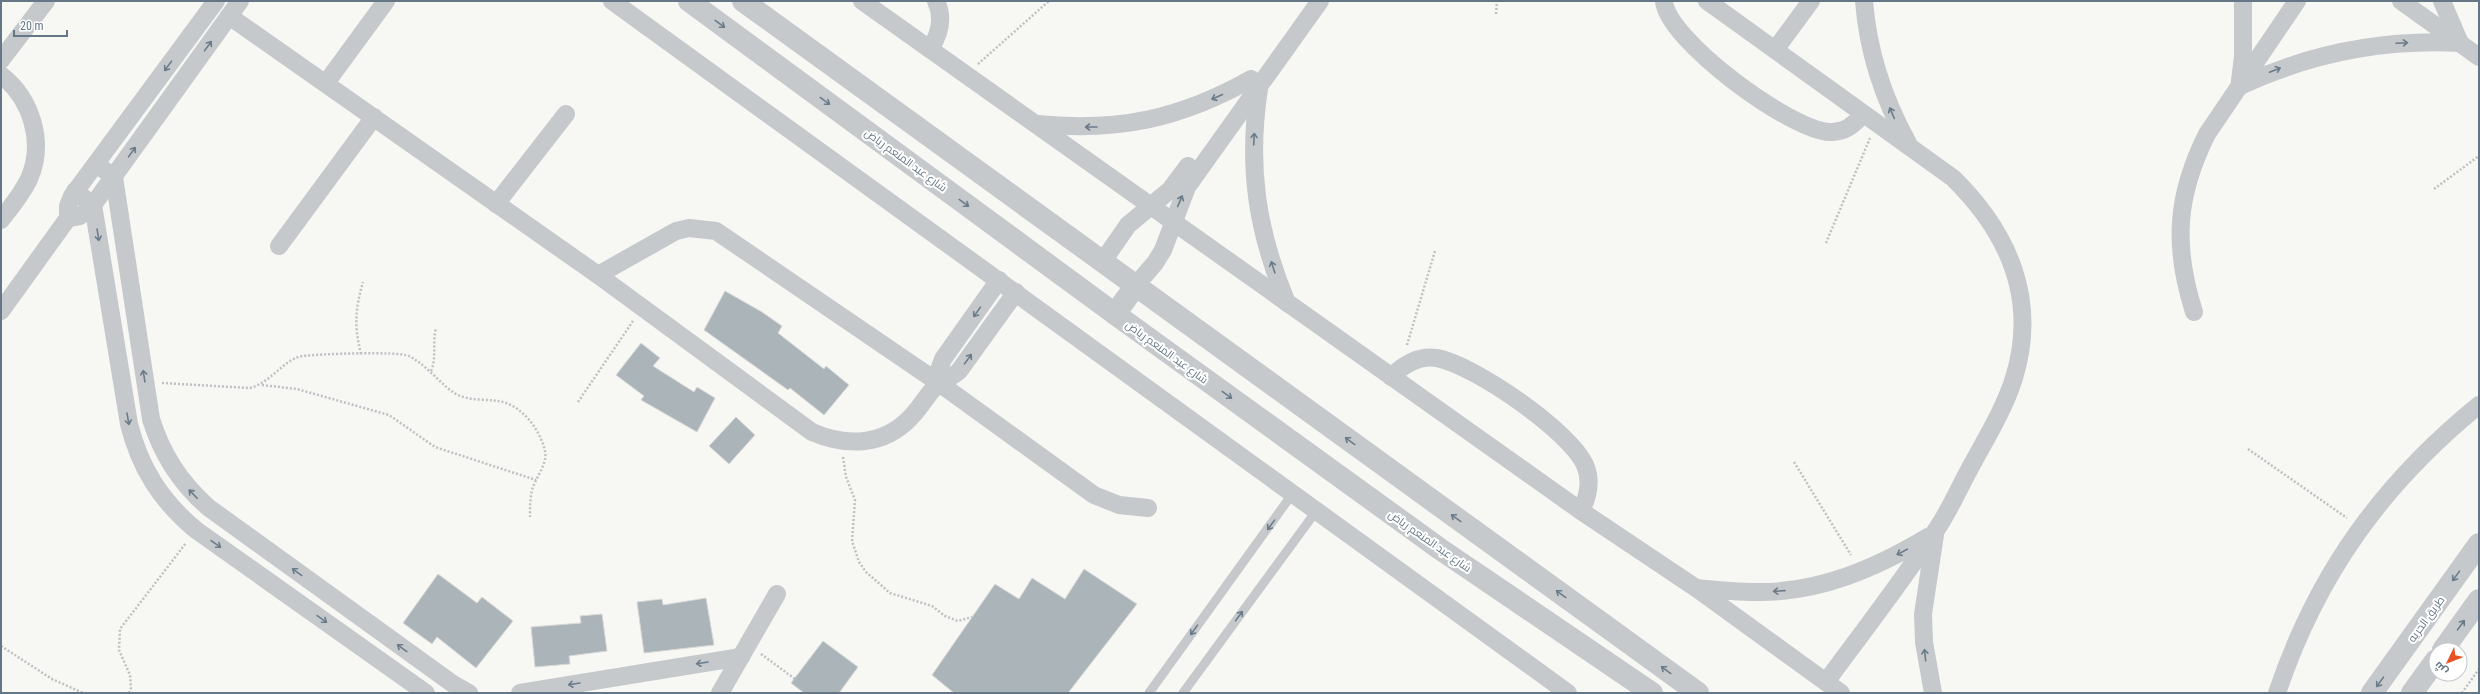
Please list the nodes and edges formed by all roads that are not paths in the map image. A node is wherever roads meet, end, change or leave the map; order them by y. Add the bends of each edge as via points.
1 (46, 1) edge
2 (216, 1) edge
3 (240, 1) edge
4 (386, 1) edge
5 (612, 1) edge
6 (689, 1) edge
7 (743, 1) edge
8 (862, 1) edge
9 (936, 1) edge
10 (1307, 1) edge
11 (1320, 1) edge
12 (1664, 1) edge
13 (1706, 1) edge
14 (1797, 1) edge
15 (1812, 1) edge
16 (1864, 1) edge
17 (2243, 1) edge
18 (2297, 1) edge
19 (2401, 1) edge
20 (2442, 1) edge
21 (229, 16) junction
22 (1300, 20) junction
23 (2460, 43) junction
24 (1771, 47) junction
25 (930, 49) junction
26 (2479, 57) edge
27 (1, 60) edge
28 (1, 75) edge
29 (1255, 82) junction
30 (326, 83) junction
31 (2239, 86) junction
32 (566, 114) dead end
33 (374, 117) junction
34 (1869, 118) junction
35 (1035, 124) junction
36 (1910, 147) junction
37 (96, 164) junction
38 (114, 177) junction
39 (75, 191) junction
40 (496, 204) junction
41 (93, 205) junction
42 (1150, 206) junction
43 (68, 218) junction
44 (1, 220) edge
45 (1173, 222) junction
46 (279, 246) dead end
47 (1103, 261) junction
48 (598, 275) junction
49 (999, 280) junction
50 (1136, 285) junction
51 (1083, 291) junction
52 (1016, 292) junction
53 (1287, 303) junction
54 (1, 311) edge
55 (2194, 312) dead end
56 (1115, 314) junction
57 (1395, 373) junction
58 (939, 383) junction
59 (2479, 405) edge
60 (1293, 493) junction
61 (1148, 508) dead end
62 (1317, 510) junction
63 (1581, 512) junction
64 (1935, 532) junction
65 (2479, 544) edge
66 (1696, 588) junction
67 (777, 594) dead end
68 (2479, 600) edge
69 (2449, 642) edge
70 (744, 651) junction
71 (425, 664) junction
72 (2428, 671) edge
73 (1826, 682) junction
74 (419, 688) edge
75 (469, 693) edge
76 (520, 693) edge
77 (720, 693) edge
78 (1149, 693) edge
79 (1183, 693) edge
80 (1568, 693) edge
81 (1652, 693) edge
82 (1698, 693) edge
83 (1841, 693) edge
84 (1933, 693) edge
85 (2277, 693) edge
86 (2372, 693) edge
87 (2412, 693) edge

1 - 27 street
2 -> 37 street
3 - 21 street
4 - 30 street
5 - 49 street
6 -> 51 street, شارع عبد المنعم رياض
7 - 47 street
8 - 25 street
9 - 25 street via 940,27
10 - 22 street
11 - 22 street
12 - 34 street via 1671,21 1692,44 1714,66 1765,103 1814,128 1830,132
13 - 24 street
14 - 24 street
15 - 24 street
36 -> 16 street via 1882,89 1872,59
17 - 31 street via 2243,56
18 - 31 street
19 - 23 street
20 - 23 street
21 - 30 street
38 -> 21 street
22 - 29 street
23 - 26 street
31 -> 23 street via 2292,64 2347,49 2403,42
24 - 34 street
25 - 35 street
28 - 44 street via 26,104 35,133 36,149 29,179 22,193
29 -> 35 street via 1163,117 1100,127
29 - 42 street via 1178,180
45 -> 29 street via 1187,187
53 -> 29 street via 1265,243 1254,180
30 - 33 street
31 - 55 street via 2207,134 2195,158 2181,208 2181,261
32 - 40 street
33 - 40 street
33 - 46 street
34 - 36 street
35 - 42 street
36 - 64 street via 1953,178 1976,200 1994,226 2016,276 2022,315 2020,347 2014,377 2003,406
37 - 38 street
37 - 39 street
38 - 41 street
71 -> 38 street via 197,498 177,475 161,448 151,419
39 - 41 street
39 - 43 street via 70,201
40 - 48 street
41 - 43 street via 80,216
41 -> 74 street via 133,442 158,491 196,530
42 - 45 street
42 - 47 street via 1128,225
43 - 54 street
45 - 50 street via 1169,237 1156,263
45 - 53 street
47 - 50 street
47 - 51 street
48 - 58 street via 676,231 689,228 716,231
48 - 58 street via 812,432 842,442 872,440 900,427
49 - 52 street
49 -> 58 street via 944,359 939,370
50 - 56 street
82 -> 50 street
51 - 56 street, شارع عبد المنعم رياض
58 -> 52 street via 950,379 959,371
52 - 60 street
53 - 57 street
56 -> 81 street, شارع عبد المنعم رياض via 1440,549
57 - 63 street
57 - 63 street via 1418,360 1438,358 1494,385 1528,408 1554,430 1585,465 1589,489
58 - 61 street via 1094,495 1119,505
59 - 85 street via 2422,454 2389,489 2360,526 2332,568 2309,612 2289,657
60 - 62 street
60 -> 78 lane
79 -> 62 lane
62 - 80 street
63 - 66 street
64 -> 66 street via 1861,572 1810,586 1757,592
64 - 73 street
84 -> 64 street via 1924,648 1923,614
65 -> 86 street, طريق الحريه
66 - 73 street
67 - 70 street
69 -> 68 street
70 -> 76 street
70 - 77 street
71 - 74 street
71 - 75 street
72 - 87 street
73 - 83 street

